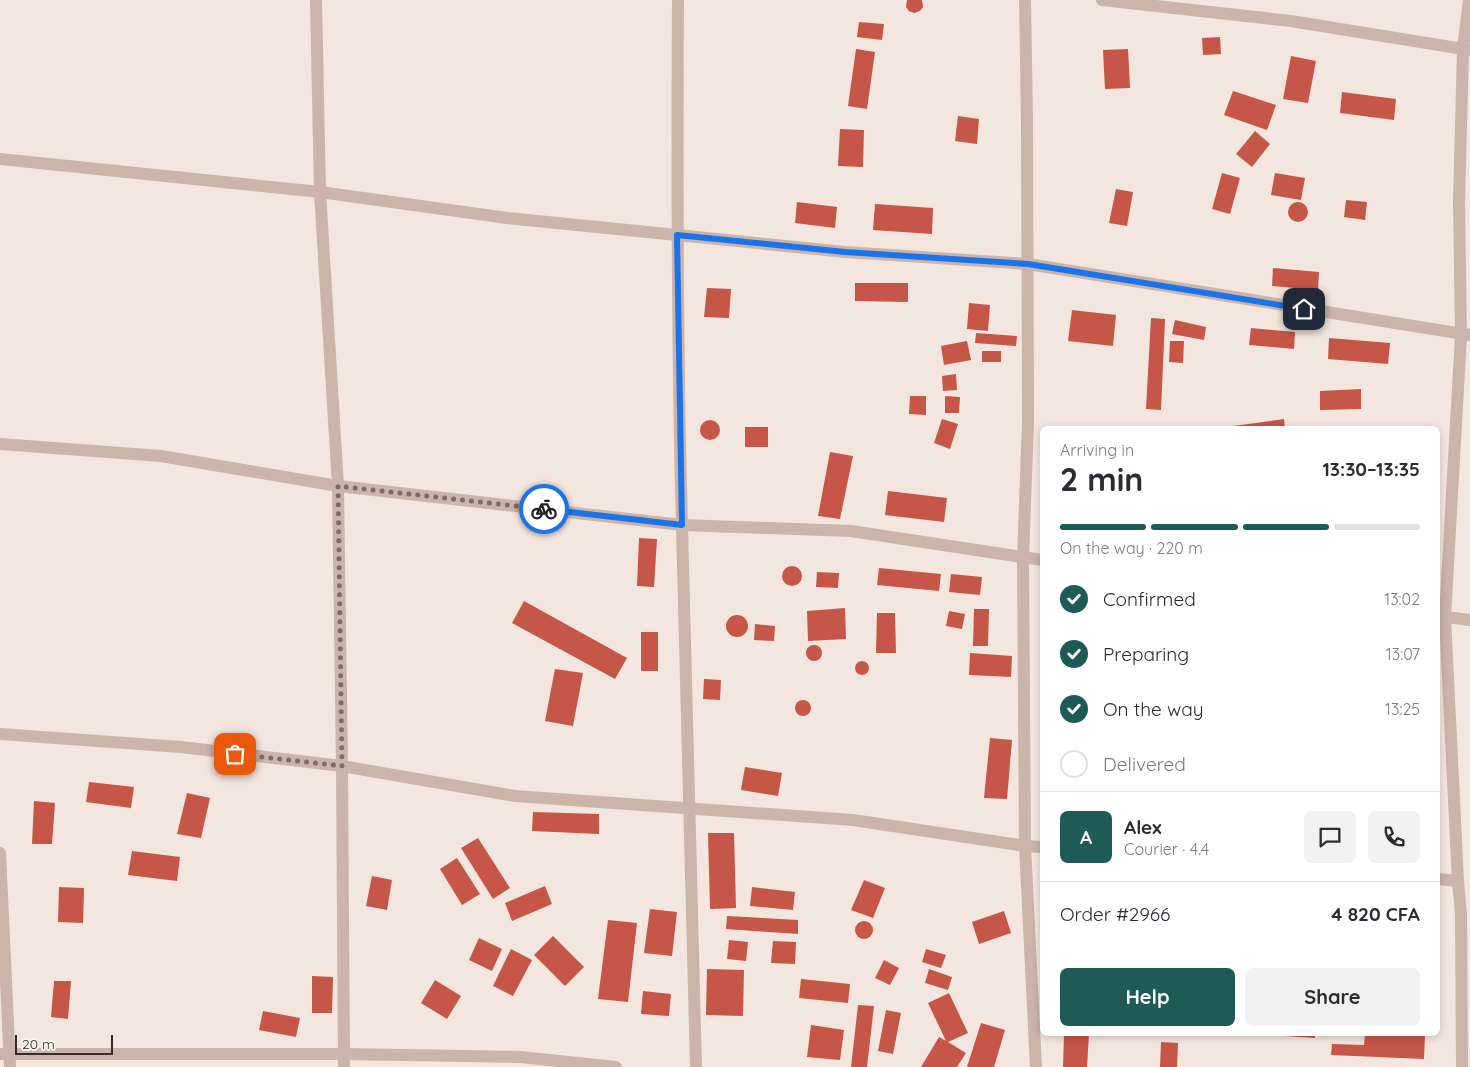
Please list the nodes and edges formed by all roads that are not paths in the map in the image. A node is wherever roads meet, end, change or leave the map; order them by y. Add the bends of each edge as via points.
1 (316, 0) edge
2 (678, 0) edge
3 (1025, 0) edge
4 (1102, 0) edge
5 (1469, 0) edge
6 (1466, 49) edge
7 (0, 159) edge
8 (320, 192) junction
9 (677, 235) junction
10 (1028, 264) junction
11 (1466, 335) edge
12 (0, 444) edge
13 (338, 486) junction
14 (682, 525) junction
15 (1022, 558) junction
16 (1040, 560) edge
17 (1441, 617) edge
18 (1470, 620) edge
19 (0, 734) edge
20 (342, 766) junction
21 (690, 808) junction
22 (1025, 846) junction
23 (1040, 848) edge
24 (0, 853) edge
25 (1440, 879) edge
26 (1458, 881) junction
27 (1466, 916) edge
28 (5, 1054) edge
29 (343, 1054) junction
30 (10, 1067) edge
31 (344, 1067) edge
32 (616, 1067) edge
33 (696, 1067) edge
34 (1036, 1067) edge
35 (1462, 1067) edge

1 - 8 street
2 - 9 street
3 - 10 street
4 - 6 street via 1291,21
5 - 6 street
6 - 11 street via 1459,201
7 - 8 street
8 - 9 street via 508,218
8 - 13 street
9 - 10 street via 845,252
9 - 14 street
10 - 11 street
10 - 15 street via 1028,422
11 - 17 street
12 - 13 street via 161,456
13 - 14 street
13 - 20 street
14 - 15 street via 851,531
14 - 21 street
15 - 16 street
15 - 22 street
17 - 18 street
17 - 26 street
19 - 20 street via 182,747
20 - 21 street via 515,796
20 - 29 street
21 - 22 street via 853,820
21 - 33 street
22 - 23 street
22 - 34 street
24 - 28 street
25 - 26 street
26 - 27 street
27 - 35 street
28 - 29 street
28 - 30 street
29 - 31 street
29 - 32 street via 520,1057

